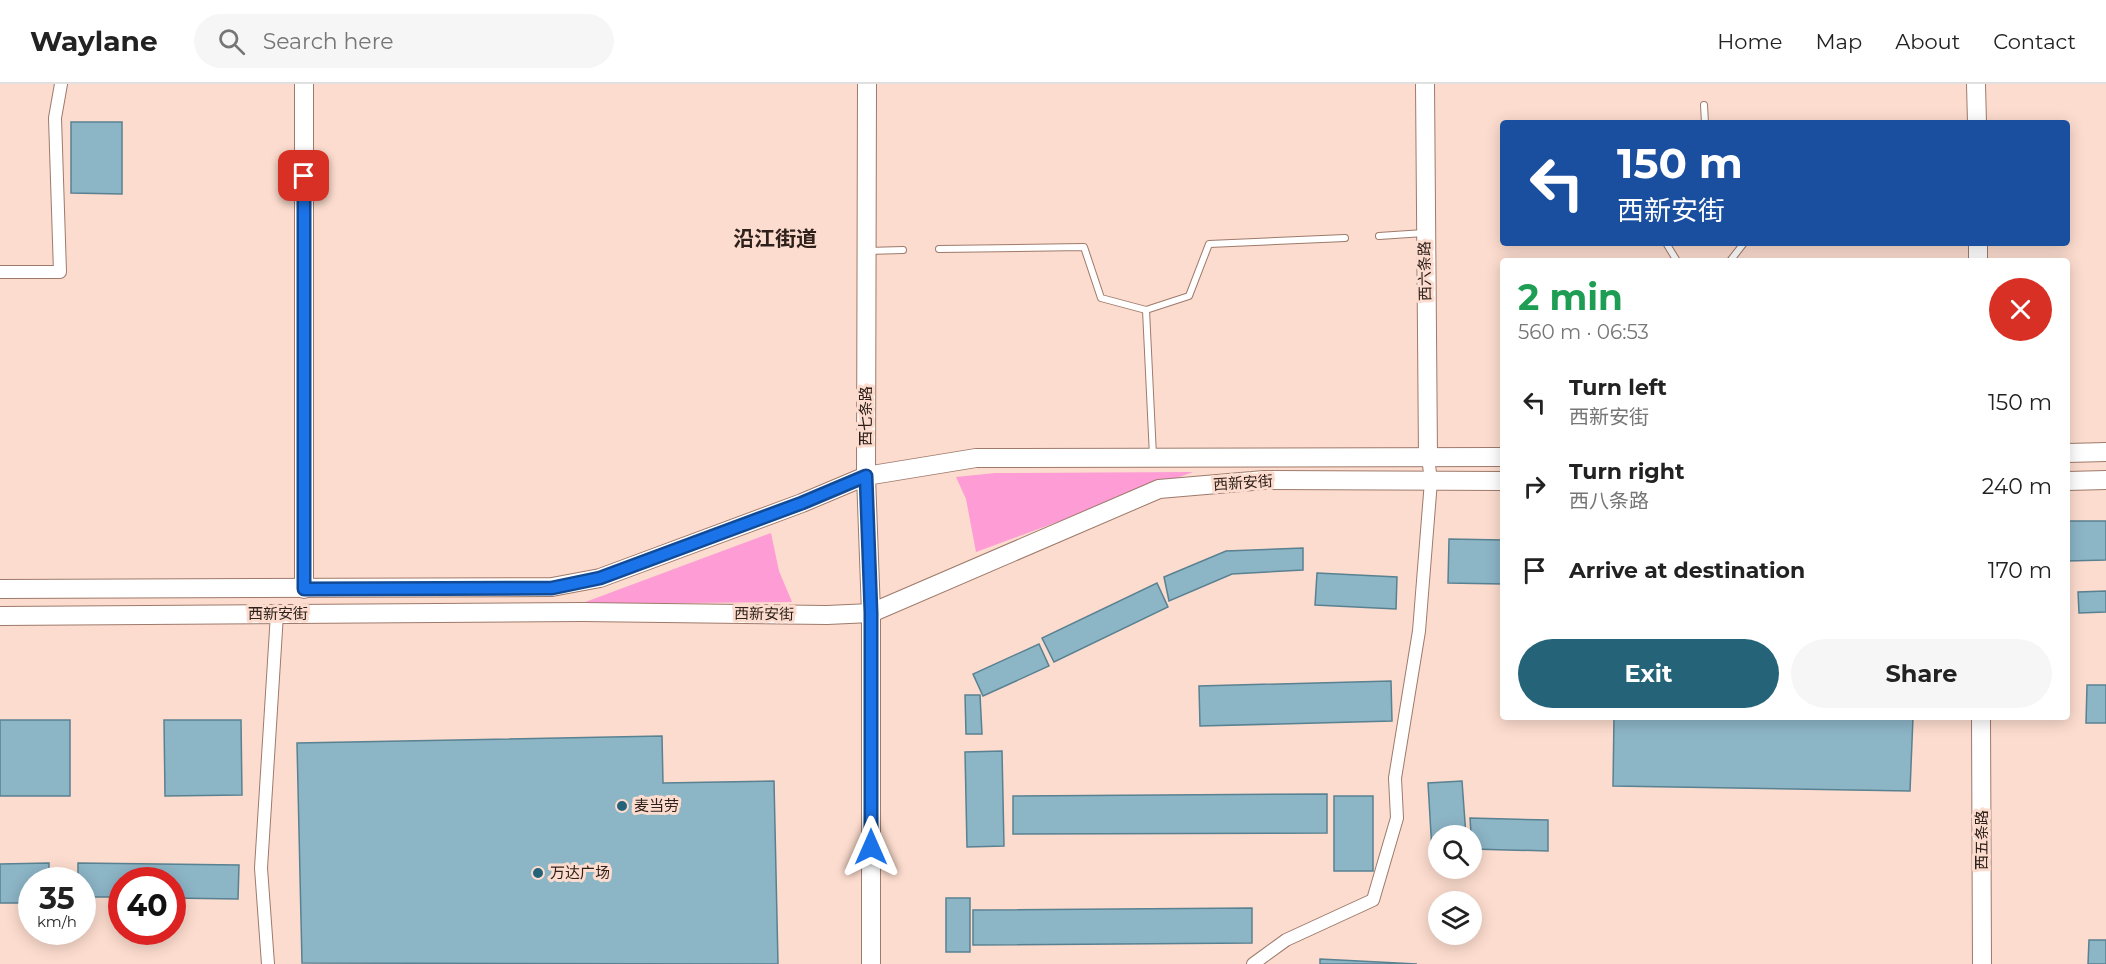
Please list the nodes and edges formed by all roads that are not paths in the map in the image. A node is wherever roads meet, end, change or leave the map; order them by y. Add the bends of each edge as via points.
1 (61, 84) edge
2 (304, 84) edge
3 (867, 84) edge
4 (1425, 84) edge
5 (1976, 84) edge
6 (1704, 105) dead end
7 (1705, 120) edge
8 (1977, 120) edge
9 (1425, 233) junction
10 (1379, 236) dead end
11 (1345, 238) dead end
12 (1742, 246) edge
13 (939, 249) dead end
14 (867, 250) junction
15 (903, 250) dead end
16 (1732, 258) edge
17 (0, 272) edge
18 (1146, 310) junction
19 (2106, 452) edge
20 (2070, 453) edge
21 (1428, 457) junction
22 (1500, 457) edge
23 (1153, 458) junction
24 (866, 476) junction
25 (2106, 480) edge
26 (1431, 481) junction
27 (1500, 481) edge
28 (2070, 481) edge
29 (0, 589) edge
30 (304, 589) junction
31 (871, 613) junction
32 (277, 614) junction
33 (0, 616) edge
34 (1982, 720) edge
35 (268, 964) edge
36 (871, 964) edge
37 (1253, 964) edge
38 (1982, 964) edge

1 - 17 street via 56,117 60,272
2 - 30 main road
3 - 14 main road, 西七条路
4 - 9 main road, 西六条路
5 - 8 main road
6 - 7 lane
9 - 10 lane
9 - 21 main road, 西六条路
11 - 18 lane via 1209,244 1189,296
12 - 16 lane
13 - 18 lane via 1084,247 1101,298
14 - 15 lane
14 - 24 main road, 西七条路
18 - 23 lane
19 - 20 main road
21 - 22 main road, 西新安街
21 - 23 main road, 西新安街
21 - 26 street
23 - 24 main road, 西新安街 via 976,458
24 - 30 main road, 西新安街 via 600,578 552,588
24 - 31 main road, 西七条路
25 - 28 main road
26 - 27 main road, 西新安街
26 - 31 main road, 西新安街 via 1264,480 1159,489
26 - 37 street via 1419,632 1395,778 1397,818 1373,900 1286,940
29 - 30 main road, 西新安街
31 - 32 main road, 西新安街
31 - 36 main road, 西七条路
32 - 33 main road, 西新安街
32 - 35 street via 261,868
34 - 38 main road, 西五条路

